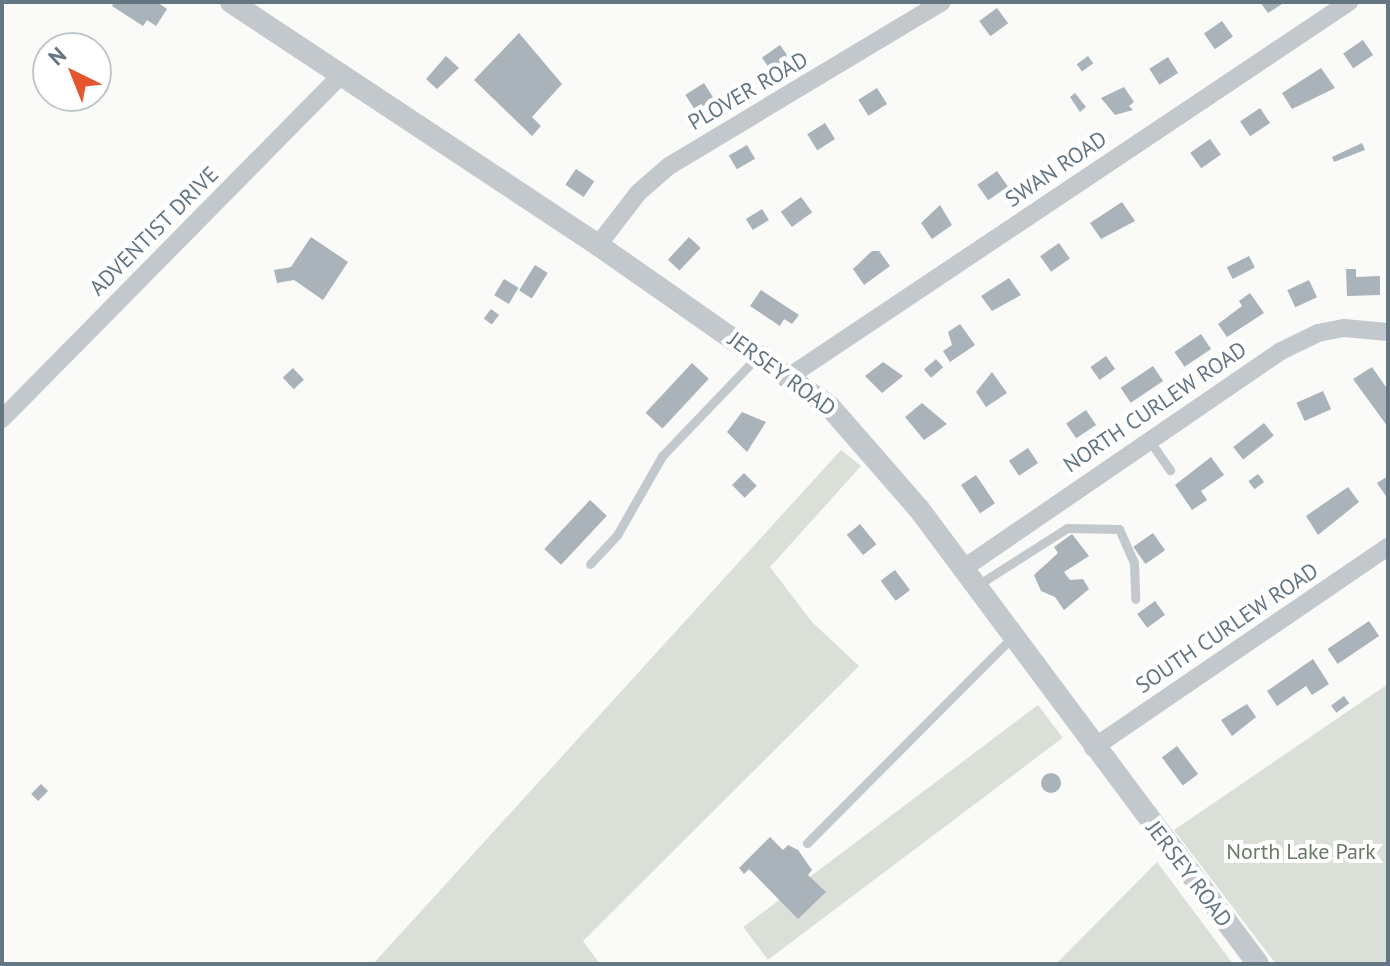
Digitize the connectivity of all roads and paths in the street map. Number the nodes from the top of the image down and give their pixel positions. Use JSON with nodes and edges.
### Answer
{"nodes":[{"id":1,"x":231,"y":2,"type":"edge"},
{"id":2,"x":942,"y":2,"type":"edge"},
{"id":3,"x":1349,"y":2,"type":"edge"},
{"id":4,"x":340,"y":76,"type":"junction"},
{"id":5,"x":598,"y":245,"type":"junction"},
{"id":6,"x":1388,"y":332,"type":"edge"},
{"id":7,"x":759,"y":355,"type":"junction"},
{"id":8,"x":790,"y":376,"type":"junction"},
{"id":9,"x":2,"y":419,"type":"edge"},
{"id":10,"x":1149,"y":440,"type":"junction"},
{"id":11,"x":1170,"y":470,"type":"dead end"},
{"id":12,"x":1388,"y":547,"type":"edge"},
{"id":13,"x":590,"y":564,"type":"dead end"},
{"id":14,"x":970,"y":577,"type":"junction"},
{"id":15,"x":1135,"y":599,"type":"dead end"},
{"id":16,"x":1012,"y":637,"type":"junction"},
{"id":17,"x":1093,"y":748,"type":"junction"},
{"id":18,"x":807,"y":843,"type":"dead end"},
{"id":19,"x":1258,"y":964,"type":"edge"}],
"edges":[{"from":1,"to":4,"type":"street","name":"JERSEY ROAD"},
{"from":2,"to":5,"type":"street","name":"PLOVER ROAD"},
{"from":3,"to":8,"type":"street","name":"SWAN ROAD"},
{"from":4,"to":5,"type":"street","name":"JERSEY ROAD"},
{"from":4,"to":9,"type":"street","name":"ADVENTIST DRIVE"},
{"from":5,"to":7,"type":"street","name":"JERSEY ROAD"},
{"from":6,"to":10,"type":"street","name":"NORTH CURLEW ROAD"},
{"from":7,"to":8,"type":"street","name":"JERSEY ROAD"},
{"from":7,"to":13,"type":"lane"},
{"from":8,"to":14,"type":"street","name":"JERSEY ROAD"},
{"from":10,"to":11,"type":"lane"},
{"from":10,"to":14,"type":"street","name":"NORTH CURLEW ROAD"},
{"from":12,"to":17,"type":"street","name":"SOUTH CURLEW ROAD"},
{"from":14,"to":15,"type":"lane"},
{"from":14,"to":16,"type":"street","name":"JERSEY ROAD"},
{"from":16,"to":17,"type":"street","name":"JERSEY ROAD"},
{"from":16,"to":18,"type":"lane"},
{"from":17,"to":19,"type":"street","name":"JERSEY ROAD"}]}
